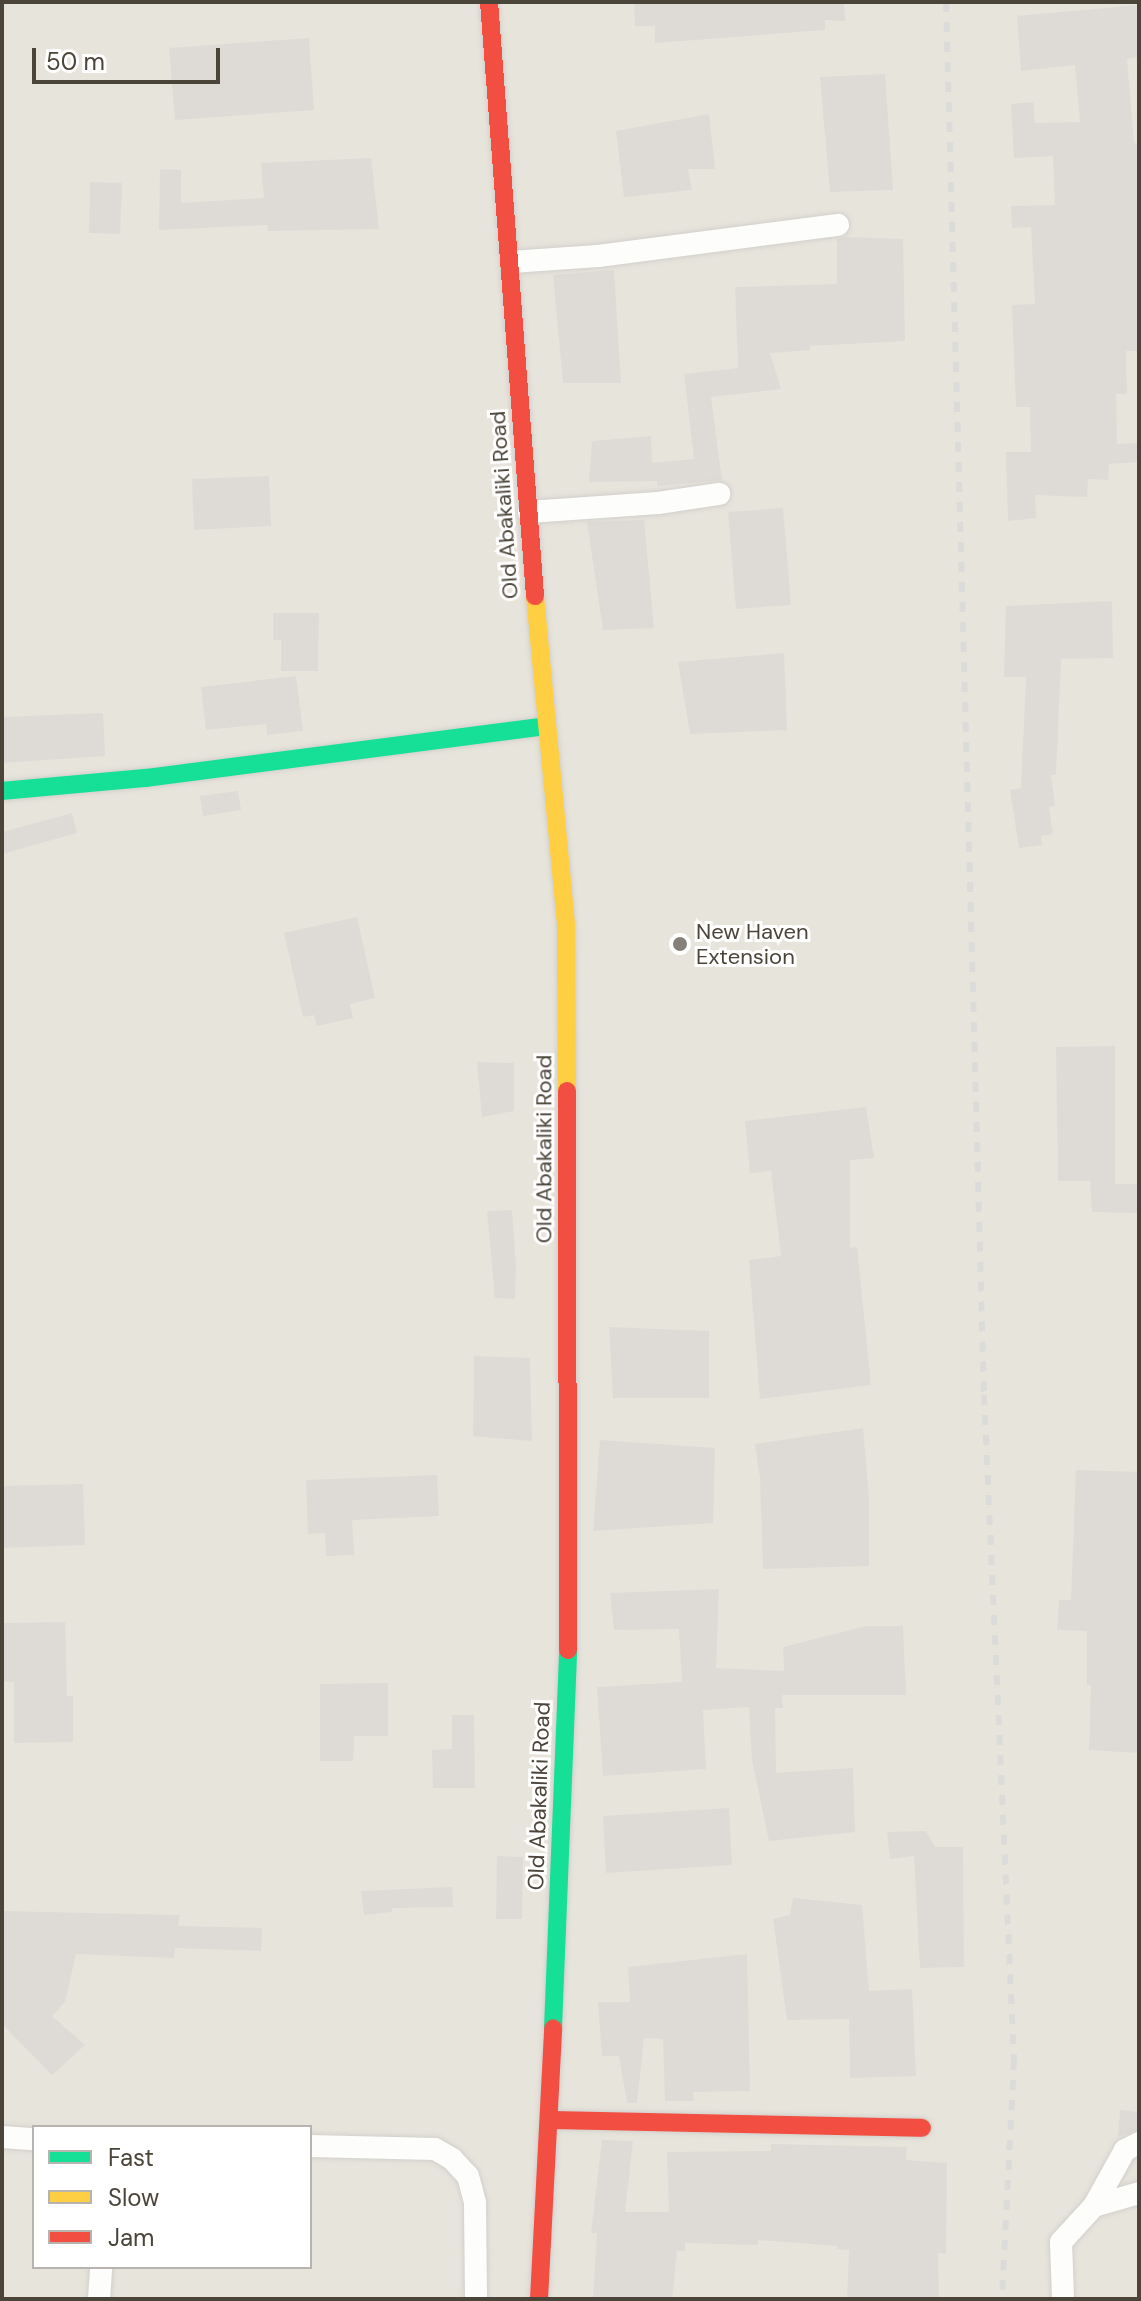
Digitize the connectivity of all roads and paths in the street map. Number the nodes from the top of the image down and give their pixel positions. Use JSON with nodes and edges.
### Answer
{"nodes":[{"id":1,"x":489,"y":2,"type":"edge"},
{"id":2,"x":838,"y":225,"type":"dead end"},
{"id":3,"x":511,"y":262,"type":"junction"},
{"id":4,"x":719,"y":494,"type":"dead end"},
{"id":5,"x":529,"y":512,"type":"junction"},
{"id":6,"x":545,"y":726,"type":"junction"},
{"id":7,"x":2,"y":791,"type":"edge"},
{"id":8,"x":550,"y":2120,"type":"junction"},
{"id":9,"x":922,"y":2128,"type":"dead end"},
{"id":10,"x":2,"y":2137,"type":"edge"},
{"id":11,"x":32,"y":2139,"type":"edge"},
{"id":12,"x":1139,"y":2143,"type":"edge"},
{"id":13,"x":312,"y":2146,"type":"edge"},
{"id":14,"x":1139,"y":2193,"type":"edge"},
{"id":15,"x":1094,"y":2206,"type":"junction"},
{"id":16,"x":101,"y":2269,"type":"edge"},
{"id":17,"x":99,"y":2299,"type":"edge"},
{"id":18,"x":476,"y":2299,"type":"edge"},
{"id":19,"x":539,"y":2299,"type":"edge"},
{"id":20,"x":1063,"y":2299,"type":"edge"}],
"edges":[{"from":1,"to":3,"type":"main road","name":"Old Abakaliki Road"},
{"from":2,"to":3,"type":"street"},
{"from":3,"to":5,"type":"main road","name":"Old Abakaliki Road"},
{"from":4,"to":5,"type":"street"},
{"from":5,"to":6,"type":"main road","name":"Old Abakaliki Road"},
{"from":6,"to":7,"type":"main road"},
{"from":6,"to":8,"type":"main road","name":"Old Abakaliki Road"},
{"from":8,"to":9,"type":"main road"},
{"from":8,"to":19,"type":"main road","name":"Old Abakaliki Road"},
{"from":10,"to":11,"type":"street"},
{"from":12,"to":15,"type":"street"},
{"from":13,"to":18,"type":"street"},
{"from":14,"to":15,"type":"street"},
{"from":15,"to":20,"type":"street"},
{"from":16,"to":17,"type":"street"}]}
